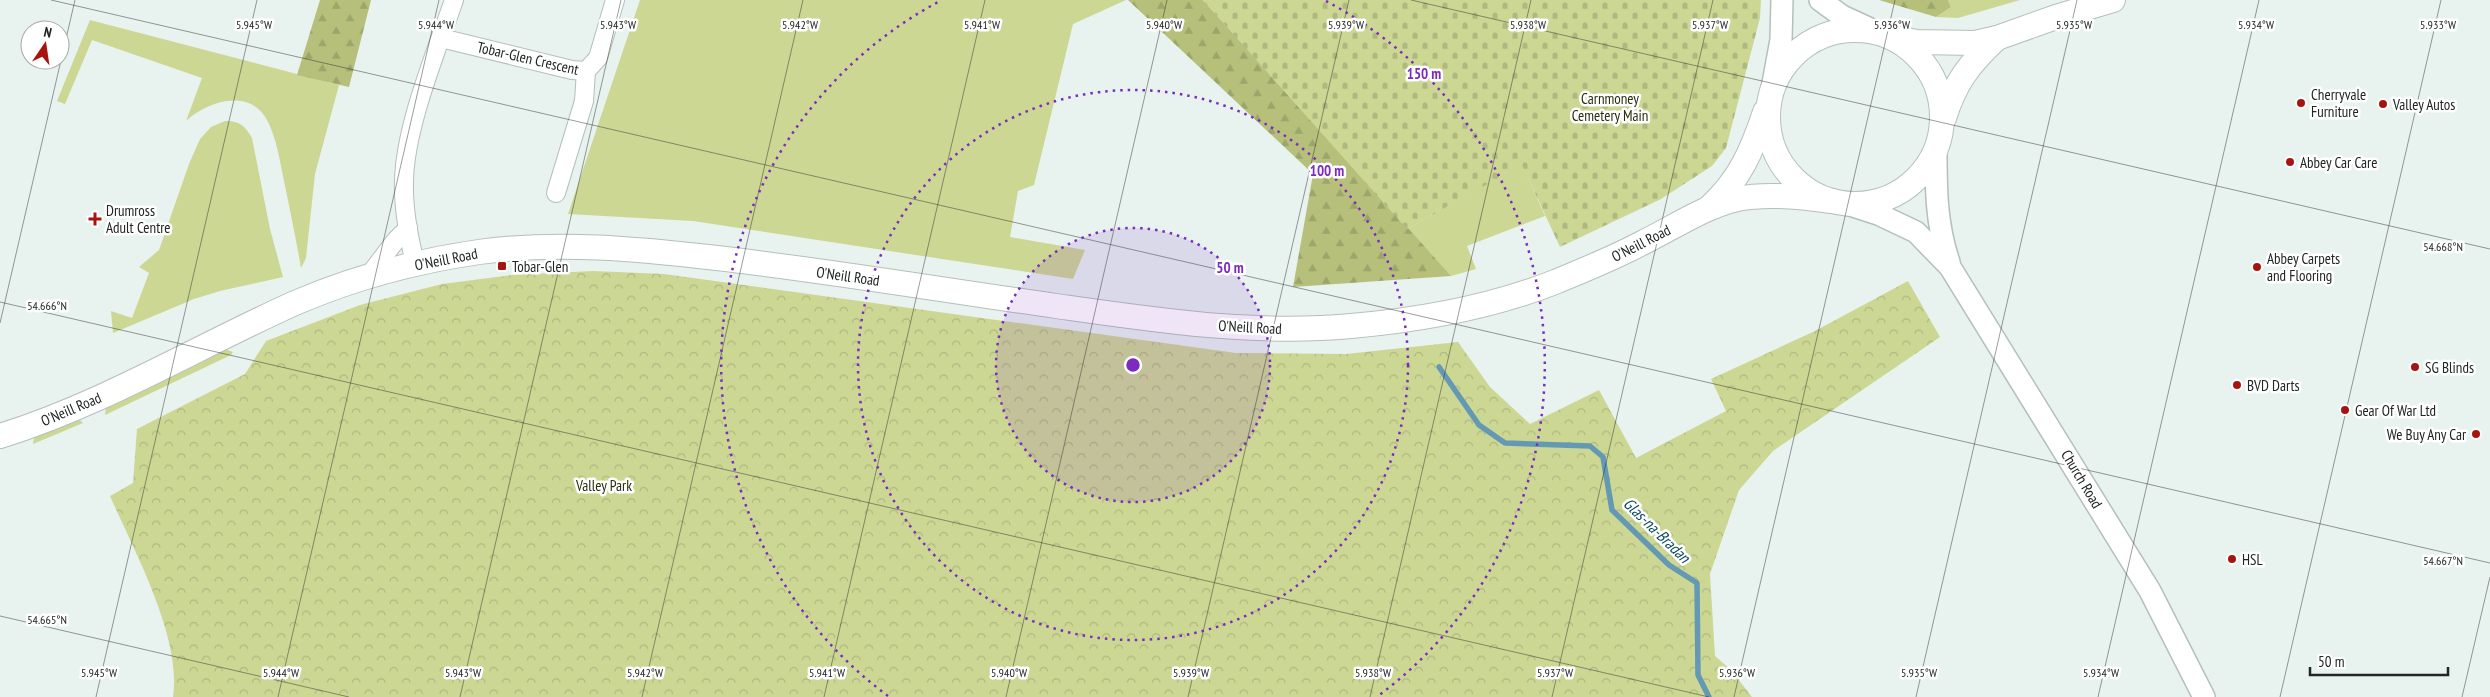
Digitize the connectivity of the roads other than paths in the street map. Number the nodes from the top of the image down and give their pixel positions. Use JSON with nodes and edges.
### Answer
{"nodes":[{"id":1,"x":454,"y":0,"type":"edge"},
{"id":2,"x":616,"y":0,"type":"edge"},
{"id":3,"x":1782,"y":0,"type":"edge"},
{"id":4,"x":1820,"y":0,"type":"edge"},
{"id":5,"x":2113,"y":0,"type":"edge"},
{"id":6,"x":1882,"y":35,"type":"junction"},
{"id":7,"x":441,"y":38,"type":"junction"},
{"id":8,"x":1997,"y":38,"type":"junction"},
{"id":9,"x":586,"y":71,"type":"junction"},
{"id":10,"x":1770,"y":96,"type":"junction"},
{"id":11,"x":1939,"y":138,"type":"junction"},
{"id":12,"x":556,"y":193,"type":"dead end"},
{"id":13,"x":1838,"y":202,"type":"junction"},
{"id":14,"x":1709,"y":208,"type":"junction"},
{"id":15,"x":408,"y":228,"type":"junction"},
{"id":16,"x":415,"y":264,"type":"junction"},
{"id":17,"x":1950,"y":267,"type":"junction"},
{"id":18,"x":367,"y":278,"type":"junction"},
{"id":19,"x":0,"y":436,"type":"edge"},
{"id":20,"x":2204,"y":697,"type":"edge"}],
"edges":[{"from":1,"to":7,"type":"street"},
{"from":2,"to":9,"type":"street","name":"Tobar-Glen Crescent"},
{"from":3,"to":10,"type":"street"},
{"from":4,"to":6,"type":"street"},
{"from":5,"to":8,"type":"main road"},
{"from":6,"to":8,"type":"main road"},
{"from":6,"to":10,"type":"main road"},
{"from":6,"to":11,"type":"main road"},
{"from":7,"to":9,"type":"street","name":"Tobar-Glen Crescent"},
{"from":7,"to":15,"type":"street"},
{"from":8,"to":11,"type":"main road"},
{"from":9,"to":12,"type":"street","name":"Tobar-Glen Crescent"},
{"from":10,"to":13,"type":"main road"},
{"from":10,"to":14,"type":"main road","name":"O'Neill Road"},
{"from":11,"to":13,"type":"main road"},
{"from":11,"to":17,"type":"street","name":"Church Road"},
{"from":13,"to":14,"type":"main road","name":"O'Neill Road"},
{"from":13,"to":17,"type":"street","name":"Church Road"},
{"from":14,"to":16,"type":"main road","name":"O'Neill Road"},
{"from":15,"to":16,"type":"street"},
{"from":15,"to":18,"type":"street"},
{"from":16,"to":18,"type":"main road","name":"O'Neill Road"},
{"from":17,"to":20,"type":"street","name":"Church Road"},
{"from":18,"to":19,"type":"main road","name":"O'Neill Road"}]}
